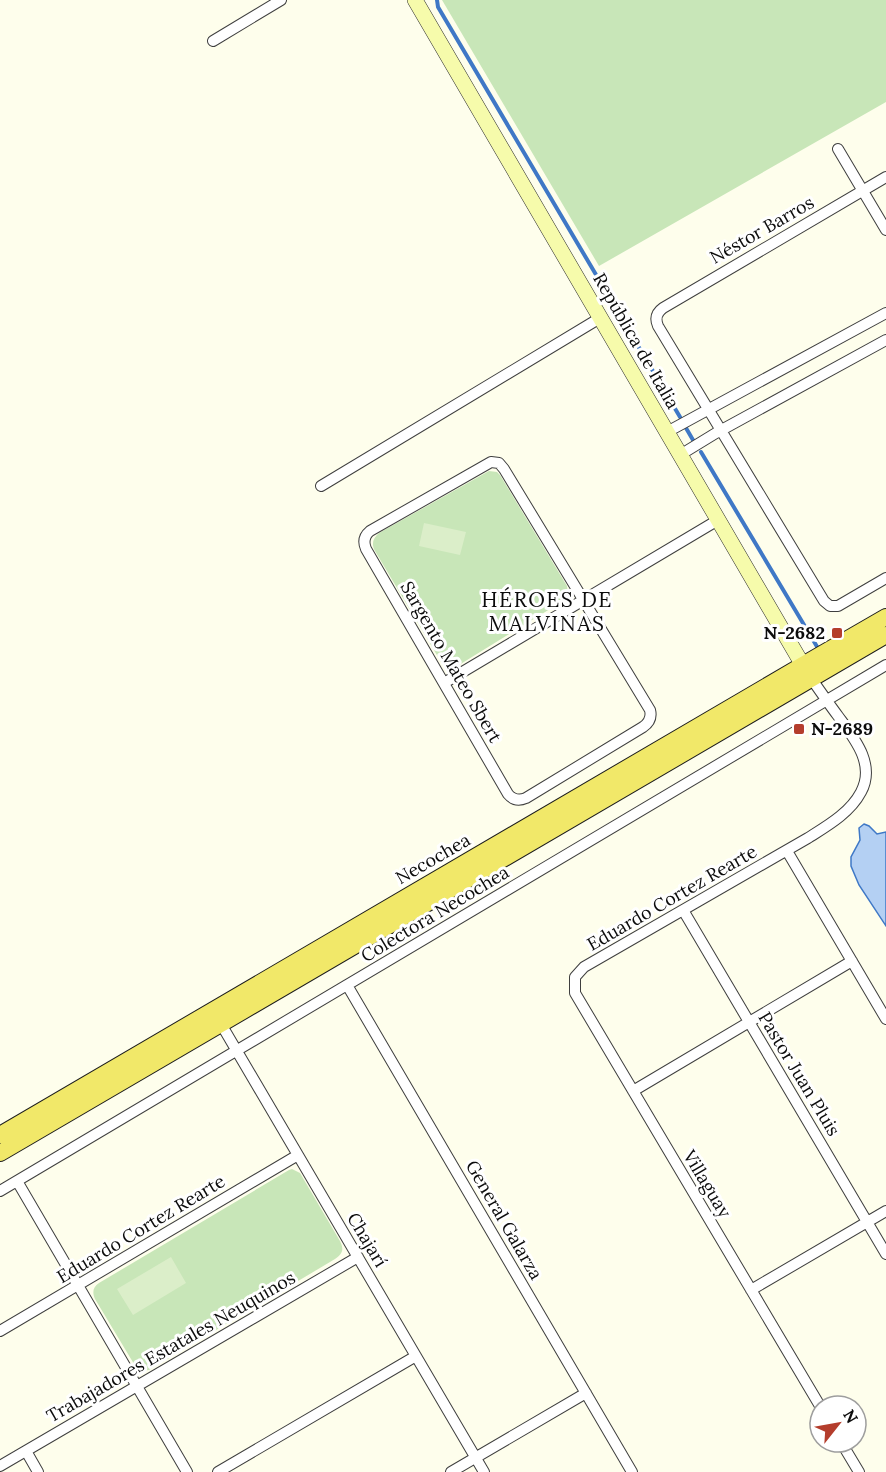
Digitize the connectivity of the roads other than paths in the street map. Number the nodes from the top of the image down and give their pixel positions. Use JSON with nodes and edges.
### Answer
{"nodes":[{"id":1,"x":281,"y":0,"type":"edge"},
{"id":2,"x":415,"y":0,"type":"edge"},
{"id":3,"x":213,"y":41,"type":"dead end"},
{"id":4,"x":838,"y":149,"type":"dead end"},
{"id":5,"x":886,"y":177,"type":"edge"},
{"id":6,"x":863,"y":191,"type":"junction"},
{"id":7,"x":886,"y":230,"type":"edge"},
{"id":8,"x":886,"y":313,"type":"edge"},
{"id":9,"x":657,"y":314,"type":"joint"},
{"id":10,"x":600,"y":318,"type":"junction"},
{"id":11,"x":886,"y":340,"type":"edge"},
{"id":12,"x":708,"y":409,"type":"junction"},
{"id":13,"x":721,"y":430,"type":"junction"},
{"id":14,"x":667,"y":432,"type":"junction"},
{"id":15,"x":680,"y":455,"type":"junction"},
{"id":16,"x":321,"y":486,"type":"dead end"},
{"id":17,"x":718,"y":520,"type":"junction"},
{"id":18,"x":886,"y":578,"type":"edge"},
{"id":19,"x":583,"y":600,"type":"junction"},
{"id":20,"x":886,"y":617,"type":"edge"},
{"id":21,"x":886,"y":635,"type":"edge"},
{"id":22,"x":886,"y":665,"type":"edge"},
{"id":23,"x":807,"y":671,"type":"junction"},
{"id":24,"x":444,"y":684,"type":"junction"},
{"id":25,"x":827,"y":700,"type":"junction"},
{"id":26,"x":787,"y":851,"type":"junction"},
{"id":27,"x":683,"y":910,"type":"junction"},
{"id":28,"x":852,"y":961,"type":"junction"},
{"id":29,"x":575,"y":977,"type":"joint"},
{"id":30,"x":347,"y":985,"type":"junction"},
{"id":31,"x":886,"y":1019,"type":"edge"},
{"id":32,"x":749,"y":1022,"type":"junction"},
{"id":33,"x":221,"y":1024,"type":"junction"},
{"id":34,"x":236,"y":1051,"type":"junction"},
{"id":35,"x":633,"y":1092,"type":"junction"},
{"id":36,"x":0,"y":1135,"type":"edge"},
{"id":37,"x":0,"y":1153,"type":"edge"},
{"id":38,"x":298,"y":1155,"type":"junction"},
{"id":39,"x":17,"y":1181,"type":"junction"},
{"id":40,"x":0,"y":1191,"type":"edge"},
{"id":41,"x":886,"y":1211,"type":"edge"},
{"id":42,"x":867,"y":1222,"type":"junction"},
{"id":43,"x":886,"y":1254,"type":"edge"},
{"id":44,"x":358,"y":1257,"type":"junction"},
{"id":45,"x":78,"y":1285,"type":"junction"},
{"id":46,"x":751,"y":1290,"type":"junction"},
{"id":47,"x":0,"y":1331,"type":"edge"},
{"id":48,"x":416,"y":1356,"type":"junction"},
{"id":49,"x":137,"y":1386,"type":"junction"},
{"id":50,"x":586,"y":1393,"type":"junction"},
{"id":51,"x":813,"y":1394,"type":"edge"},
{"id":52,"x":26,"y":1451,"type":"junction"},
{"id":53,"x":848,"y":1454,"type":"edge"},
{"id":54,"x":476,"y":1457,"type":"junction"},
{"id":55,"x":0,"y":1466,"type":"edge"},
{"id":56,"x":38,"y":1472,"type":"edge"},
{"id":57,"x":187,"y":1472,"type":"edge"},
{"id":58,"x":218,"y":1472,"type":"edge"},
{"id":59,"x":451,"y":1472,"type":"edge"},
{"id":60,"x":484,"y":1472,"type":"edge"},
{"id":61,"x":632,"y":1472,"type":"edge"},
{"id":62,"x":859,"y":1472,"type":"edge"}],
"edges":[{"from":1,"to":3,"type":"street"},
{"from":2,"to":10,"type":"street","name":"República de Italia"},
{"from":4,"to":6,"type":"street"},
{"from":5,"to":6,"type":"street","name":"Néstor Barros"},
{"from":6,"to":7,"type":"street"},
{"from":6,"to":9,"type":"street","name":"Néstor Barros"},
{"from":8,"to":12,"type":"street"},
{"from":9,"to":12,"type":"street","name":"República de Italia"},
{"from":10,"to":14,"type":"street","name":"República de Italia"},
{"from":10,"to":16,"type":"street"},
{"from":11,"to":13,"type":"street"},
{"from":12,"to":13,"type":"street","name":"República de Italia"},
{"from":12,"to":14,"type":"street"},
{"from":13,"to":15,"type":"street"},
{"from":13,"to":18,"type":"street","name":"República de Italia"},
{"from":14,"to":15,"type":"street","name":"República de Italia"},
{"from":15,"to":17,"type":"street","name":"República de Italia"},
{"from":17,"to":19,"type":"street"},
{"from":17,"to":23,"type":"street","name":"República de Italia"},
{"from":19,"to":24,"type":"street"},
{"from":19,"to":24,"type":"street","name":"Sargento Mateo Sbert"},
{"from":19,"to":24,"type":"street","name":"Sargento Mateo Sbert"},
{"from":20,"to":23,"type":"main road","name":"Necochea"},
{"from":21,"to":23,"type":"main road","name":"Necochea"},
{"from":22,"to":25,"type":"street","name":"Colectora Necochea"},
{"from":23,"to":25,"type":"street","name":"República de Italia"},
{"from":23,"to":33,"type":"main road","name":"Necochea"},
{"from":23,"to":36,"type":"main road","name":"Necochea"},
{"from":25,"to":26,"type":"street","name":"Eduardo Cortez Rearte"},
{"from":25,"to":30,"type":"street","name":"Colectora Necochea"},
{"from":26,"to":27,"type":"street","name":"Eduardo Cortez Rearte"},
{"from":26,"to":28,"type":"street"},
{"from":27,"to":29,"type":"street","name":"Eduardo Cortez Rearte"},
{"from":27,"to":32,"type":"street","name":"Pastor Juan Pluis"},
{"from":28,"to":31,"type":"street"},
{"from":28,"to":32,"type":"street"},
{"from":29,"to":35,"type":"street","name":"Villaguay"},
{"from":30,"to":34,"type":"street","name":"Colectora Necochea"},
{"from":30,"to":50,"type":"street","name":"General Galarza"},
{"from":32,"to":35,"type":"street"},
{"from":32,"to":42,"type":"street","name":"Pastor Juan Pluis"},
{"from":33,"to":34,"type":"street","name":"Chajarí"},
{"from":33,"to":37,"type":"main road","name":"Necochea"},
{"from":34,"to":38,"type":"street","name":"Chajarí"},
{"from":34,"to":39,"type":"street","name":"Colectora Necochea"},
{"from":35,"to":46,"type":"street","name":"Villaguay"},
{"from":38,"to":44,"type":"street","name":"Chajarí"},
{"from":38,"to":45,"type":"street","name":"Eduardo Cortez Rearte"},
{"from":39,"to":40,"type":"street","name":"Colectora Necochea"},
{"from":39,"to":45,"type":"street"},
{"from":41,"to":42,"type":"street"},
{"from":42,"to":43,"type":"street","name":"Pastor Juan Pluis"},
{"from":42,"to":46,"type":"street"},
{"from":44,"to":48,"type":"street","name":"Chajarí"},
{"from":44,"to":49,"type":"street","name":"Trabajadores Estatales Neuquinos"},
{"from":45,"to":47,"type":"street","name":"Eduardo Cortez Rearte"},
{"from":45,"to":49,"type":"street"},
{"from":46,"to":51,"type":"street","name":"Villaguay"},
{"from":48,"to":54,"type":"street","name":"Chajarí"},
{"from":48,"to":58,"type":"street"},
{"from":49,"to":52,"type":"street","name":"Trabajadores Estatales Neuquinos"},
{"from":49,"to":57,"type":"street"},
{"from":50,"to":54,"type":"street"},
{"from":50,"to":61,"type":"street","name":"General Galarza"},
{"from":52,"to":55,"type":"street","name":"Trabajadores Estatales Neuquinos"},
{"from":52,"to":56,"type":"street"},
{"from":53,"to":62,"type":"street"},
{"from":54,"to":59,"type":"street"},
{"from":54,"to":60,"type":"street","name":"Chajarí"}]}
